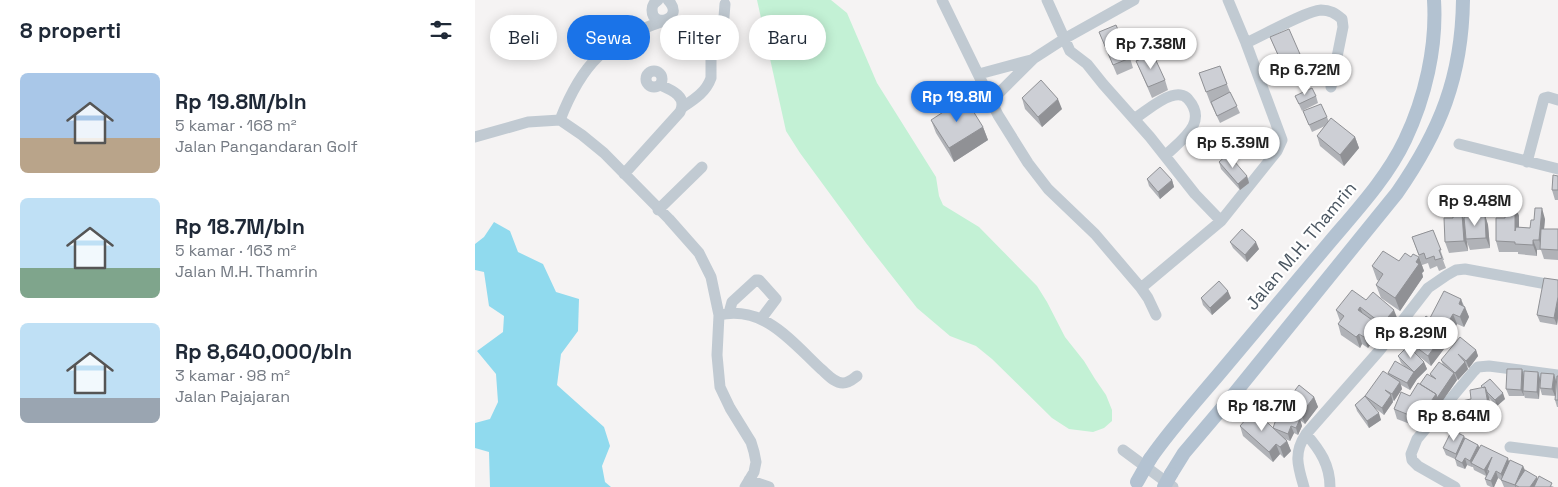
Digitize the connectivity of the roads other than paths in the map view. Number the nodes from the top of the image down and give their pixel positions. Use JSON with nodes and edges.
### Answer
{"nodes":[{"id":1,"x":658,"y":0,"type":"edge"},
{"id":2,"x":669,"y":0,"type":"edge"},
{"id":3,"x":942,"y":0,"type":"edge"},
{"id":4,"x":1047,"y":0,"type":"edge"},
{"id":5,"x":1134,"y":0,"type":"edge"},
{"id":6,"x":1228,"y":0,"type":"edge"},
{"id":7,"x":1434,"y":0,"type":"edge"},
{"id":8,"x":1463,"y":0,"type":"edge"},
{"id":9,"x":725,"y":4,"type":"dead end"},
{"id":10,"x":672,"y":15,"type":"edge"},
{"id":11,"x":660,"y":20,"type":"edge"},
{"id":12,"x":660,"y":23,"type":"edge"},
{"id":13,"x":1064,"y":39,"type":"junction"},
{"id":14,"x":1246,"y":43,"type":"junction"},
{"id":15,"x":1033,"y":59,"type":"junction"},
{"id":16,"x":979,"y":74,"type":"junction"},
{"id":17,"x":660,"y":84,"type":"dead end"},
{"id":18,"x":1331,"y":86,"type":"dead end"},
{"id":19,"x":1558,"y":100,"type":"edge"},
{"id":20,"x":991,"y":101,"type":"junction"},
{"id":21,"x":683,"y":107,"type":"junction"},
{"id":22,"x":1134,"y":119,"type":"junction"},
{"id":23,"x":560,"y":120,"type":"junction"},
{"id":24,"x":475,"y":137,"type":"edge"},
{"id":25,"x":1459,"y":144,"type":"dead end"},
{"id":26,"x":1165,"y":156,"type":"junction"},
{"id":27,"x":1527,"y":162,"type":"junction"},
{"id":28,"x":702,"y":167,"type":"dead end"},
{"id":29,"x":1558,"y":170,"type":"edge"},
{"id":30,"x":624,"y":174,"type":"junction"},
{"id":31,"x":658,"y":210,"type":"junction"},
{"id":32,"x":1221,"y":221,"type":"junction"},
{"id":33,"x":1558,"y":286,"type":"edge"},
{"id":34,"x":1141,"y":288,"type":"junction"},
{"id":35,"x":724,"y":314,"type":"junction"},
{"id":36,"x":1156,"y":315,"type":"dead end"},
{"id":37,"x":761,"y":319,"type":"junction"},
{"id":38,"x":1558,"y":375,"type":"edge"},
{"id":39,"x":857,"y":376,"type":"dead end"},
{"id":40,"x":1306,"y":434,"type":"junction"},
{"id":41,"x":1510,"y":447,"type":"dead end"},
{"id":42,"x":1123,"y":450,"type":"dead end"},
{"id":43,"x":1558,"y":454,"type":"edge"},
{"id":44,"x":1172,"y":480,"type":"edge"},
{"id":45,"x":747,"y":483,"type":"edge"},
{"id":46,"x":1136,"y":484,"type":"edge"},
{"id":47,"x":769,"y":487,"type":"edge"},
{"id":48,"x":1164,"y":487,"type":"edge"},
{"id":49,"x":1304,"y":487,"type":"edge"},
{"id":50,"x":1330,"y":487,"type":"edge"},
{"id":51,"x":1455,"y":487,"type":"edge"}],
"edges":[{"from":1,"to":11,"type":"street"},
{"from":2,"to":10,"type":"street"},
{"from":3,"to":16,"type":"street"},
{"from":4,"to":13,"type":"street"},
{"from":5,"to":13,"type":"street"},
{"from":6,"to":14,"type":"street"},
{"from":7,"to":46,"type":"main road","name":"Jalan M.H. Thamrin","bridge":true},
{"from":8,"to":44,"type":"main road"},
{"from":9,"to":21,"type":"street"},
{"from":12,"to":23,"type":"street"},
{"from":13,"to":15,"type":"street"},
{"from":13,"to":22,"type":"street"},
{"from":14,"to":18,"type":"street"},
{"from":14,"to":32,"type":"street"},
{"from":15,"to":16,"type":"street"},
{"from":15,"to":20,"type":"street"},
{"from":16,"to":20,"type":"street"},
{"from":17,"to":21,"type":"street"},
{"from":19,"to":27,"type":"street"},
{"from":20,"to":34,"type":"street"},
{"from":21,"to":30,"type":"street"},
{"from":22,"to":26,"type":"street"},
{"from":22,"to":26,"type":"street"},
{"from":23,"to":24,"type":"street"},
{"from":23,"to":30,"type":"street"},
{"from":25,"to":27,"type":"street"},
{"from":26,"to":32,"type":"street"},
{"from":27,"to":29,"type":"street"},
{"from":28,"to":31,"type":"street"},
{"from":30,"to":31,"type":"street"},
{"from":31,"to":35,"type":"street"},
{"from":32,"to":34,"type":"street"},
{"from":33,"to":40,"type":"street"},
{"from":34,"to":36,"type":"street"},
{"from":35,"to":37,"type":"street"},
{"from":35,"to":37,"type":"street"},
{"from":35,"to":45,"type":"street"},
{"from":37,"to":39,"type":"street"},
{"from":38,"to":51,"type":"street"},
{"from":40,"to":49,"type":"street"},
{"from":40,"to":50,"type":"street"},
{"from":41,"to":43,"type":"street"},
{"from":42,"to":44,"type":"street"},
{"from":44,"to":48,"type":"main road","bridge":true},
{"from":45,"to":47,"type":"street"}]}
